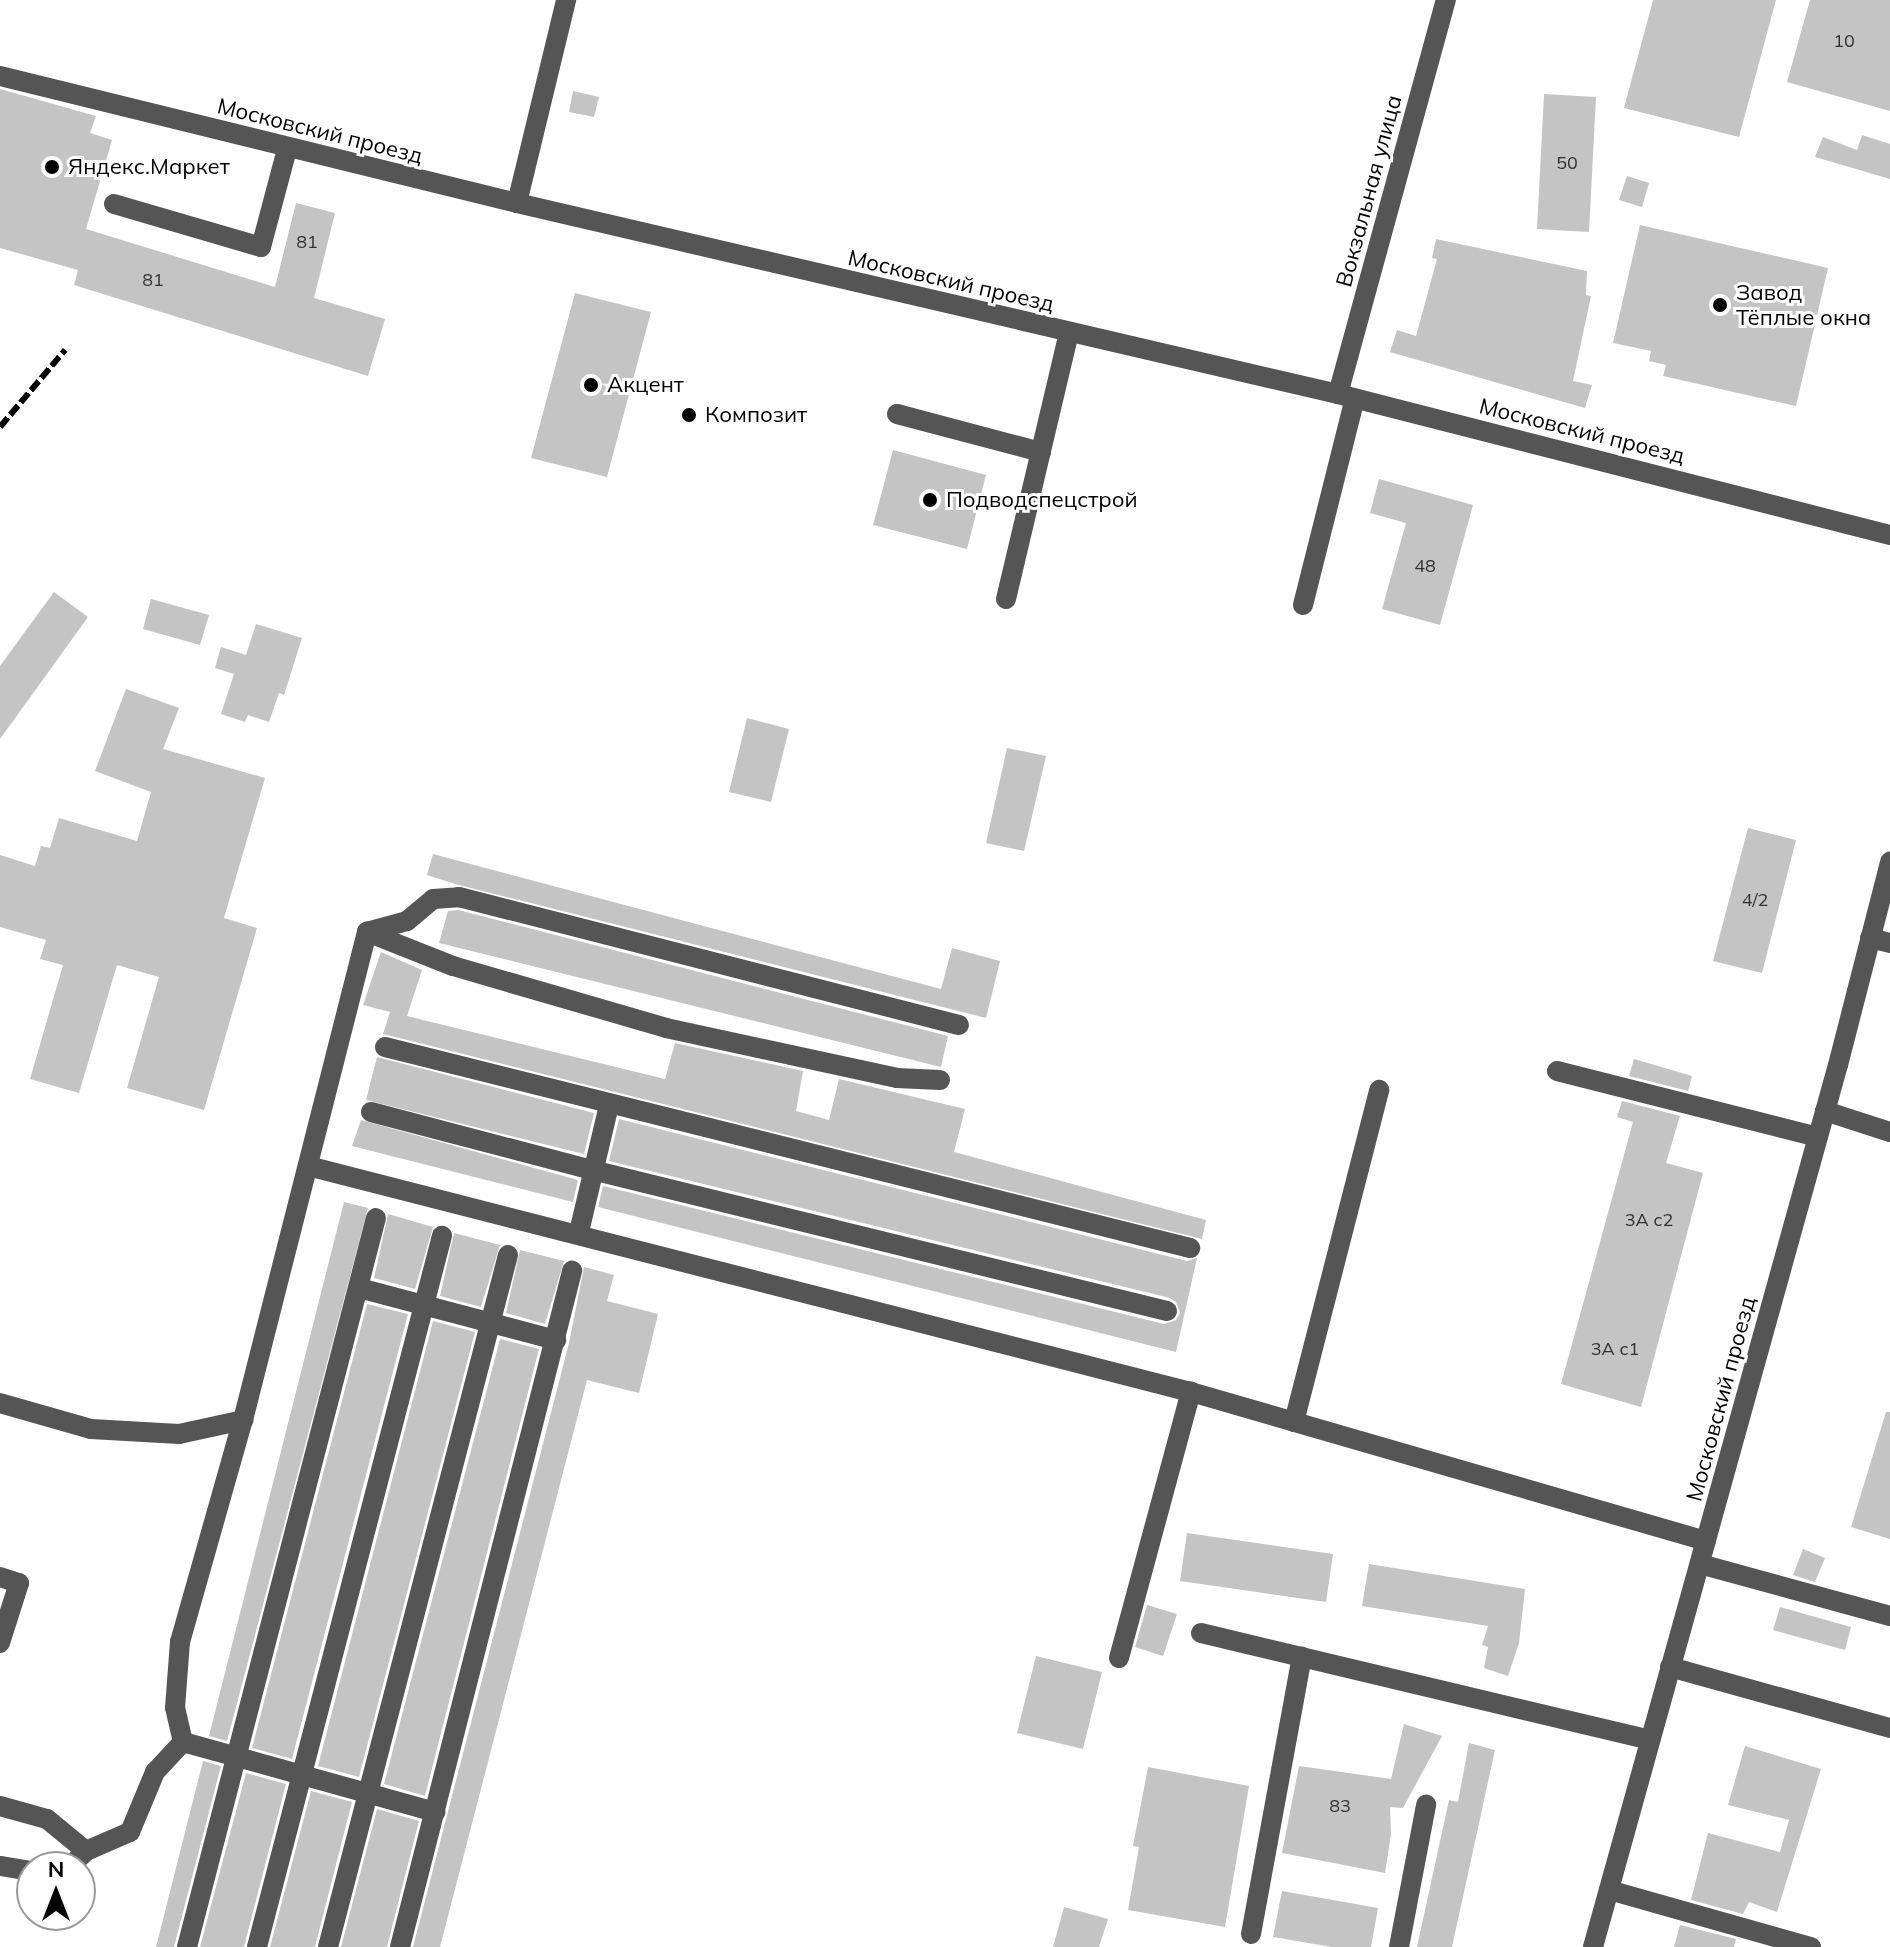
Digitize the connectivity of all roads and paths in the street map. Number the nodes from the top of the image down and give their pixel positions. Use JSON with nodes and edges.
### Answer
{"nodes":[{"id":1,"x":566,"y":0,"type":"edge"},
{"id":2,"x":1446,"y":0,"type":"edge"},
{"id":3,"x":0,"y":76,"type":"edge"},
{"id":4,"x":287,"y":149,"type":"junction"},
{"id":5,"x":517,"y":203,"type":"junction"},
{"id":6,"x":114,"y":204,"type":"dead end"},
{"id":7,"x":1069,"y":333,"type":"junction"},
{"id":8,"x":1346,"y":396,"type":"junction"},
{"id":9,"x":897,"y":414,"type":"dead end"},
{"id":10,"x":1041,"y":452,"type":"junction"},
{"id":11,"x":1890,"y":535,"type":"edge"},
{"id":12,"x":1006,"y":599,"type":"dead end"},
{"id":13,"x":1303,"y":605,"type":"dead end"},
{"id":14,"x":1890,"y":862,"type":"edge"},
{"id":15,"x":367,"y":932,"type":"junction"},
{"id":16,"x":1880,"y":940,"type":"edge"},
{"id":17,"x":959,"y":1025,"type":"dead end"},
{"id":18,"x":385,"y":1047,"type":"dead end"},
{"id":19,"x":1557,"y":1071,"type":"dead end"},
{"id":20,"x":940,"y":1080,"type":"dead end"},
{"id":21,"x":1379,"y":1090,"type":"dead end"},
{"id":22,"x":609,"y":1105,"type":"junction"},
{"id":23,"x":1825,"y":1111,"type":"junction"},
{"id":24,"x":371,"y":1112,"type":"dead end"},
{"id":25,"x":1890,"y":1132,"type":"edge"},
{"id":26,"x":1818,"y":1137,"type":"junction"},
{"id":27,"x":308,"y":1166,"type":"junction"},
{"id":28,"x":592,"y":1170,"type":"junction"},
{"id":29,"x":376,"y":1218,"type":"dead end"},
{"id":30,"x":579,"y":1232,"type":"junction"},
{"id":31,"x":442,"y":1236,"type":"dead end"},
{"id":32,"x":1190,"y":1248,"type":"dead end"},
{"id":33,"x":508,"y":1255,"type":"dead end"},
{"id":34,"x":572,"y":1271,"type":"dead end"},
{"id":35,"x":359,"y":1288,"type":"junction"},
{"id":36,"x":424,"y":1303,"type":"junction"},
{"id":37,"x":1167,"y":1311,"type":"dead end"},
{"id":38,"x":491,"y":1321,"type":"junction"},
{"id":39,"x":556,"y":1340,"type":"junction"},
{"id":40,"x":1191,"y":1392,"type":"junction"},
{"id":41,"x":0,"y":1403,"type":"edge"},
{"id":42,"x":243,"y":1420,"type":"junction"},
{"id":43,"x":1294,"y":1422,"type":"junction"},
{"id":44,"x":1706,"y":1541,"type":"junction"},
{"id":45,"x":1700,"y":1564,"type":"junction"},
{"id":46,"x":0,"y":1577,"type":"edge"},
{"id":47,"x":1890,"y":1616,"type":"edge"},
{"id":48,"x":1201,"y":1633,"type":"dead end"},
{"id":49,"x":0,"y":1643,"type":"edge"},
{"id":50,"x":1302,"y":1657,"type":"junction"},
{"id":51,"x":1119,"y":1658,"type":"dead end"},
{"id":52,"x":1670,"y":1667,"type":"junction"},
{"id":53,"x":1890,"y":1728,"type":"edge"},
{"id":54,"x":1649,"y":1740,"type":"junction"},
{"id":55,"x":183,"y":1742,"type":"junction"},
{"id":56,"x":237,"y":1755,"type":"junction"},
{"id":57,"x":302,"y":1775,"type":"junction"},
{"id":58,"x":367,"y":1794,"type":"junction"},
{"id":59,"x":1426,"y":1805,"type":"dead end"},
{"id":60,"x":0,"y":1806,"type":"edge"},
{"id":61,"x":435,"y":1812,"type":"junction"},
{"id":62,"x":86,"y":1851,"type":"joint"},
{"id":63,"x":1609,"y":1890,"type":"junction"},
{"id":64,"x":1251,"y":1934,"type":"dead end"},
{"id":65,"x":187,"y":1947,"type":"edge"},
{"id":66,"x":257,"y":1947,"type":"edge"},
{"id":67,"x":328,"y":1947,"type":"edge"},
{"id":68,"x":400,"y":1947,"type":"edge"},
{"id":69,"x":1399,"y":1947,"type":"edge"},
{"id":70,"x":1593,"y":1947,"type":"edge"},
{"id":71,"x":1811,"y":1947,"type":"edge"}],
"edges":[{"from":1,"to":5,"type":"street"},
{"from":2,"to":8,"type":"street","name":"Вокзальная улица"},
{"from":3,"to":4,"type":"street","name":"Московский проезд"},
{"from":4,"to":5,"type":"street","name":"Московский проезд"},
{"from":4,"to":6,"type":"street"},
{"from":5,"to":7,"type":"street","name":"Московский проезд"},
{"from":7,"to":8,"type":"street","name":"Московский проезд"},
{"from":7,"to":10,"type":"street"},
{"from":8,"to":11,"type":"street","name":"Московский проезд"},
{"from":8,"to":13,"type":"street","name":"Вокзальная улица"},
{"from":9,"to":10,"type":"street"},
{"from":10,"to":12,"type":"street"},
{"from":14,"to":16,"type":"street","name":"Московский проезд"},
{"from":15,"to":17,"type":"street"},
{"from":15,"to":20,"type":"street"},
{"from":15,"to":27,"type":"street"},
{"from":16,"to":23,"type":"street","name":"Московский проезд"},
{"from":18,"to":22,"type":"street"},
{"from":19,"to":26,"type":"street"},
{"from":21,"to":43,"type":"street"},
{"from":22,"to":28,"type":"street"},
{"from":22,"to":32,"type":"street"},
{"from":23,"to":25,"type":"street"},
{"from":23,"to":26,"type":"street","name":"Московский проезд"},
{"from":24,"to":28,"type":"street"},
{"from":26,"to":44,"type":"street","name":"Московский проезд"},
{"from":27,"to":30,"type":"street"},
{"from":27,"to":42,"type":"street"},
{"from":28,"to":30,"type":"street"},
{"from":28,"to":37,"type":"street"},
{"from":29,"to":35,"type":"street"},
{"from":30,"to":40,"type":"street"},
{"from":31,"to":36,"type":"street"},
{"from":33,"to":38,"type":"street"},
{"from":34,"to":39,"type":"street"},
{"from":35,"to":36,"type":"street"},
{"from":35,"to":56,"type":"street"},
{"from":36,"to":38,"type":"street"},
{"from":36,"to":57,"type":"street"},
{"from":38,"to":39,"type":"street"},
{"from":38,"to":58,"type":"street"},
{"from":39,"to":61,"type":"street"},
{"from":40,"to":43,"type":"street"},
{"from":40,"to":51,"type":"street"},
{"from":41,"to":42,"type":"street"},
{"from":42,"to":55,"type":"street"},
{"from":43,"to":44,"type":"street"},
{"from":44,"to":45,"type":"street","name":"Московский проезд"},
{"from":45,"to":47,"type":"street"},
{"from":45,"to":52,"type":"street","name":"Московский проезд"},
{"from":46,"to":49,"type":"street"},
{"from":48,"to":50,"type":"street"},
{"from":50,"to":54,"type":"street"},
{"from":50,"to":64,"type":"street"},
{"from":52,"to":53,"type":"street"},
{"from":52,"to":54,"type":"street","name":"Московский проезд"},
{"from":54,"to":63,"type":"street","name":"Московский проезд"},
{"from":55,"to":56,"type":"street"},
{"from":55,"to":62,"type":"street"},
{"from":56,"to":57,"type":"street"},
{"from":56,"to":65,"type":"street"},
{"from":57,"to":58,"type":"street"},
{"from":57,"to":66,"type":"street"},
{"from":58,"to":61,"type":"street"},
{"from":58,"to":67,"type":"street"},
{"from":59,"to":69,"type":"street"},
{"from":60,"to":62,"type":"street"},
{"from":61,"to":68,"type":"street"},
{"from":63,"to":70,"type":"street","name":"Московский проезд"},
{"from":63,"to":71,"type":"street"}]}
